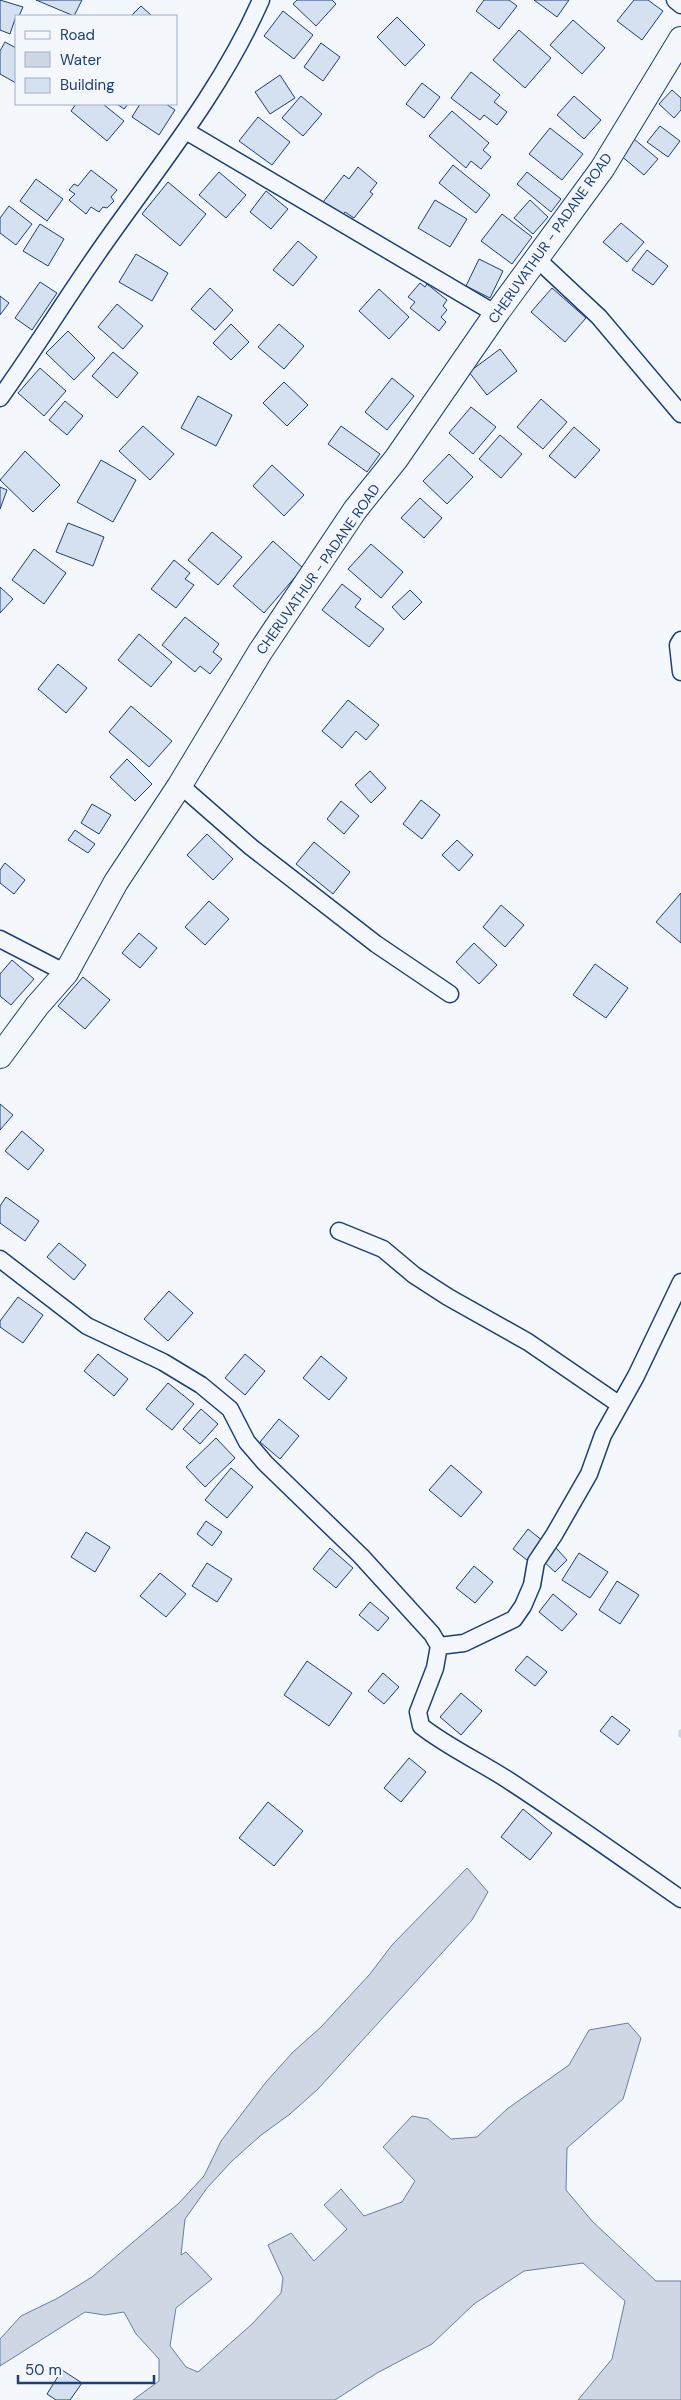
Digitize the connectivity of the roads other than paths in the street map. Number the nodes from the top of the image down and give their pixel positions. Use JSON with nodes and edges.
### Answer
{"nodes":[{"id":1,"x":261,"y":0,"type":"edge"},
{"id":2,"x":675,"y":0,"type":"edge"},
{"id":3,"x":681,"y":6,"type":"edge"},
{"id":4,"x":681,"y":39,"type":"edge"},
{"id":5,"x":186,"y":131,"type":"junction"},
{"id":6,"x":536,"y":258,"type":"junction"},
{"id":7,"x":496,"y":314,"type":"junction"},
{"id":8,"x":0,"y":398,"type":"edge"},
{"id":9,"x":681,"y":414,"type":"edge"},
{"id":10,"x":681,"y":640,"type":"edge"},
{"id":11,"x":681,"y":672,"type":"edge"},
{"id":12,"x":180,"y":785,"type":"junction"},
{"id":13,"x":0,"y":939,"type":"edge"},
{"id":14,"x":66,"y":973,"type":"junction"},
{"id":15,"x":450,"y":994,"type":"dead end"},
{"id":16,"x":0,"y":1056,"type":"edge"},
{"id":17,"x":339,"y":1232,"type":"dead end"},
{"id":18,"x":0,"y":1259,"type":"edge"},
{"id":19,"x":681,"y":1282,"type":"edge"},
{"id":20,"x":620,"y":1405,"type":"junction"},
{"id":21,"x":439,"y":1646,"type":"junction"},
{"id":22,"x":681,"y":1899,"type":"edge"}],
"edges":[{"from":1,"to":5,"type":"street"},
{"from":2,"to":3,"type":"street"},
{"from":4,"to":6,"type":"main road","name":"CHERUVATHUR - PADANE ROAD"},
{"from":5,"to":7,"type":"street"},
{"from":5,"to":8,"type":"street"},
{"from":6,"to":7,"type":"main road","name":"CHERUVATHUR - PADANE ROAD"},
{"from":6,"to":9,"type":"street"},
{"from":7,"to":12,"type":"main road","name":"CHERUVATHUR - PADANE ROAD"},
{"from":10,"to":11,"type":"street"},
{"from":12,"to":14,"type":"main road","name":"CHERUVATHUR - PADANE ROAD"},
{"from":12,"to":15,"type":"street"},
{"from":13,"to":14,"type":"street"},
{"from":14,"to":16,"type":"main road","name":"CHERUVATHUR - PADANE ROAD"},
{"from":17,"to":20,"type":"street"},
{"from":18,"to":21,"type":"street"},
{"from":19,"to":20,"type":"street"},
{"from":20,"to":21,"type":"street"},
{"from":21,"to":22,"type":"street"}]}
